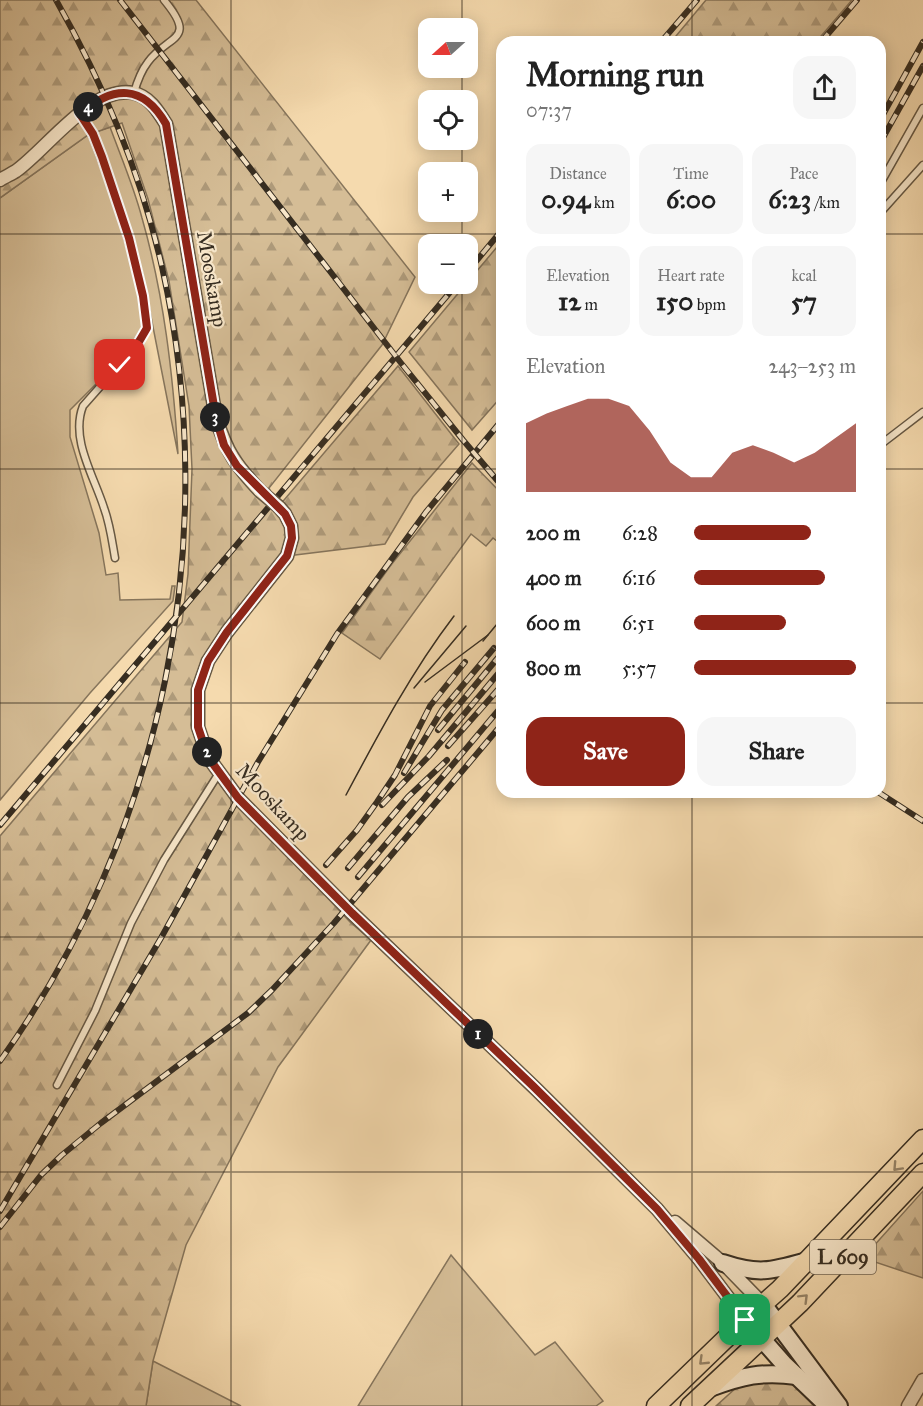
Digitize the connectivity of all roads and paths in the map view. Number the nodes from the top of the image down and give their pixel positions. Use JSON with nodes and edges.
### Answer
{"nodes":[{"id":1,"x":164,"y":0,"type":"edge"},
{"id":2,"x":134,"y":93,"type":"junction"},
{"id":3,"x":923,"y":108,"type":"edge"},
{"id":4,"x":80,"y":114,"type":"junction"},
{"id":5,"x":923,"y":165,"type":"edge"},
{"id":6,"x":886,"y":173,"type":"edge"},
{"id":7,"x":0,"y":180,"type":"edge"},
{"id":8,"x":886,"y":206,"type":"edge"},
{"id":9,"x":923,"y":412,"type":"edge"},
{"id":10,"x":886,"y":440,"type":"edge"},
{"id":11,"x":115,"y":558,"type":"dead end"},
{"id":12,"x":219,"y":773,"type":"junction"},
{"id":13,"x":57,"y":1085,"type":"dead end"},
{"id":14,"x":923,"y":1139,"type":"edge"},
{"id":15,"x":923,"y":1173,"type":"edge"},
{"id":16,"x":661,"y":1214,"type":"junction"},
{"id":17,"x":807,"y":1261,"type":"junction"},
{"id":18,"x":723,"y":1263,"type":"junction"},
{"id":19,"x":763,"y":1304,"type":"junction"},
{"id":20,"x":745,"y":1320,"type":"junction"},
{"id":21,"x":777,"y":1323,"type":"junction"},
{"id":22,"x":761,"y":1338,"type":"junction"},
{"id":23,"x":797,"y":1376,"type":"junction"},
{"id":24,"x":923,"y":1380,"type":"edge"},
{"id":25,"x":709,"y":1388,"type":"junction"},
{"id":26,"x":656,"y":1406,"type":"edge"},
{"id":27,"x":690,"y":1406,"type":"edge"},
{"id":28,"x":828,"y":1406,"type":"edge"},
{"id":29,"x":839,"y":1406,"type":"edge"},
{"id":30,"x":908,"y":1406,"type":"edge"}],
"edges":[{"from":1,"to":2,"type":"lane"},
{"from":2,"to":4,"type":"street"},
{"from":2,"to":12,"type":"street","name":"Mooskamp","bridge":true},
{"from":3,"to":6,"type":"lane"},
{"from":4,"to":7,"type":"street"},
{"from":4,"to":11,"type":"lane"},
{"from":5,"to":8,"type":"lane"},
{"from":9,"to":10,"type":"lane"},
{"from":12,"to":13,"type":"lane"},
{"from":12,"to":16,"type":"street","name":"Mooskamp"},
{"from":14,"to":17,"type":"main road","number":"L 609","one_way":true},
{"from":21,"to":15,"type":"main road","number":"L 609","one_way":true},
{"from":16,"to":18,"type":"street","name":"Mooskamp"},
{"from":16,"to":20,"type":"street","name":"Mooskamp"},
{"from":17,"to":18,"type":"street"},
{"from":17,"to":19,"type":"main road","number":"L 609"},
{"from":18,"to":19,"type":"street","name":"Mooskamp"},
{"from":19,"to":20,"type":"main road","number":"L 609"},
{"from":19,"to":21,"type":"street"},
{"from":20,"to":22,"type":"street"},
{"from":20,"to":26,"type":"main road","number":"L 609","one_way":true},
{"from":21,"to":22,"type":"main road","number":"L 609"},
{"from":21,"to":29,"type":"street"},
{"from":22,"to":23,"type":"street"},
{"from":22,"to":25,"type":"main road","number":"L 609"},
{"from":23,"to":25,"type":"street"},
{"from":23,"to":28,"type":"street"},
{"from":24,"to":30,"type":"street"},
{"from":25,"to":27,"type":"main road","number":"L 609"}]}
